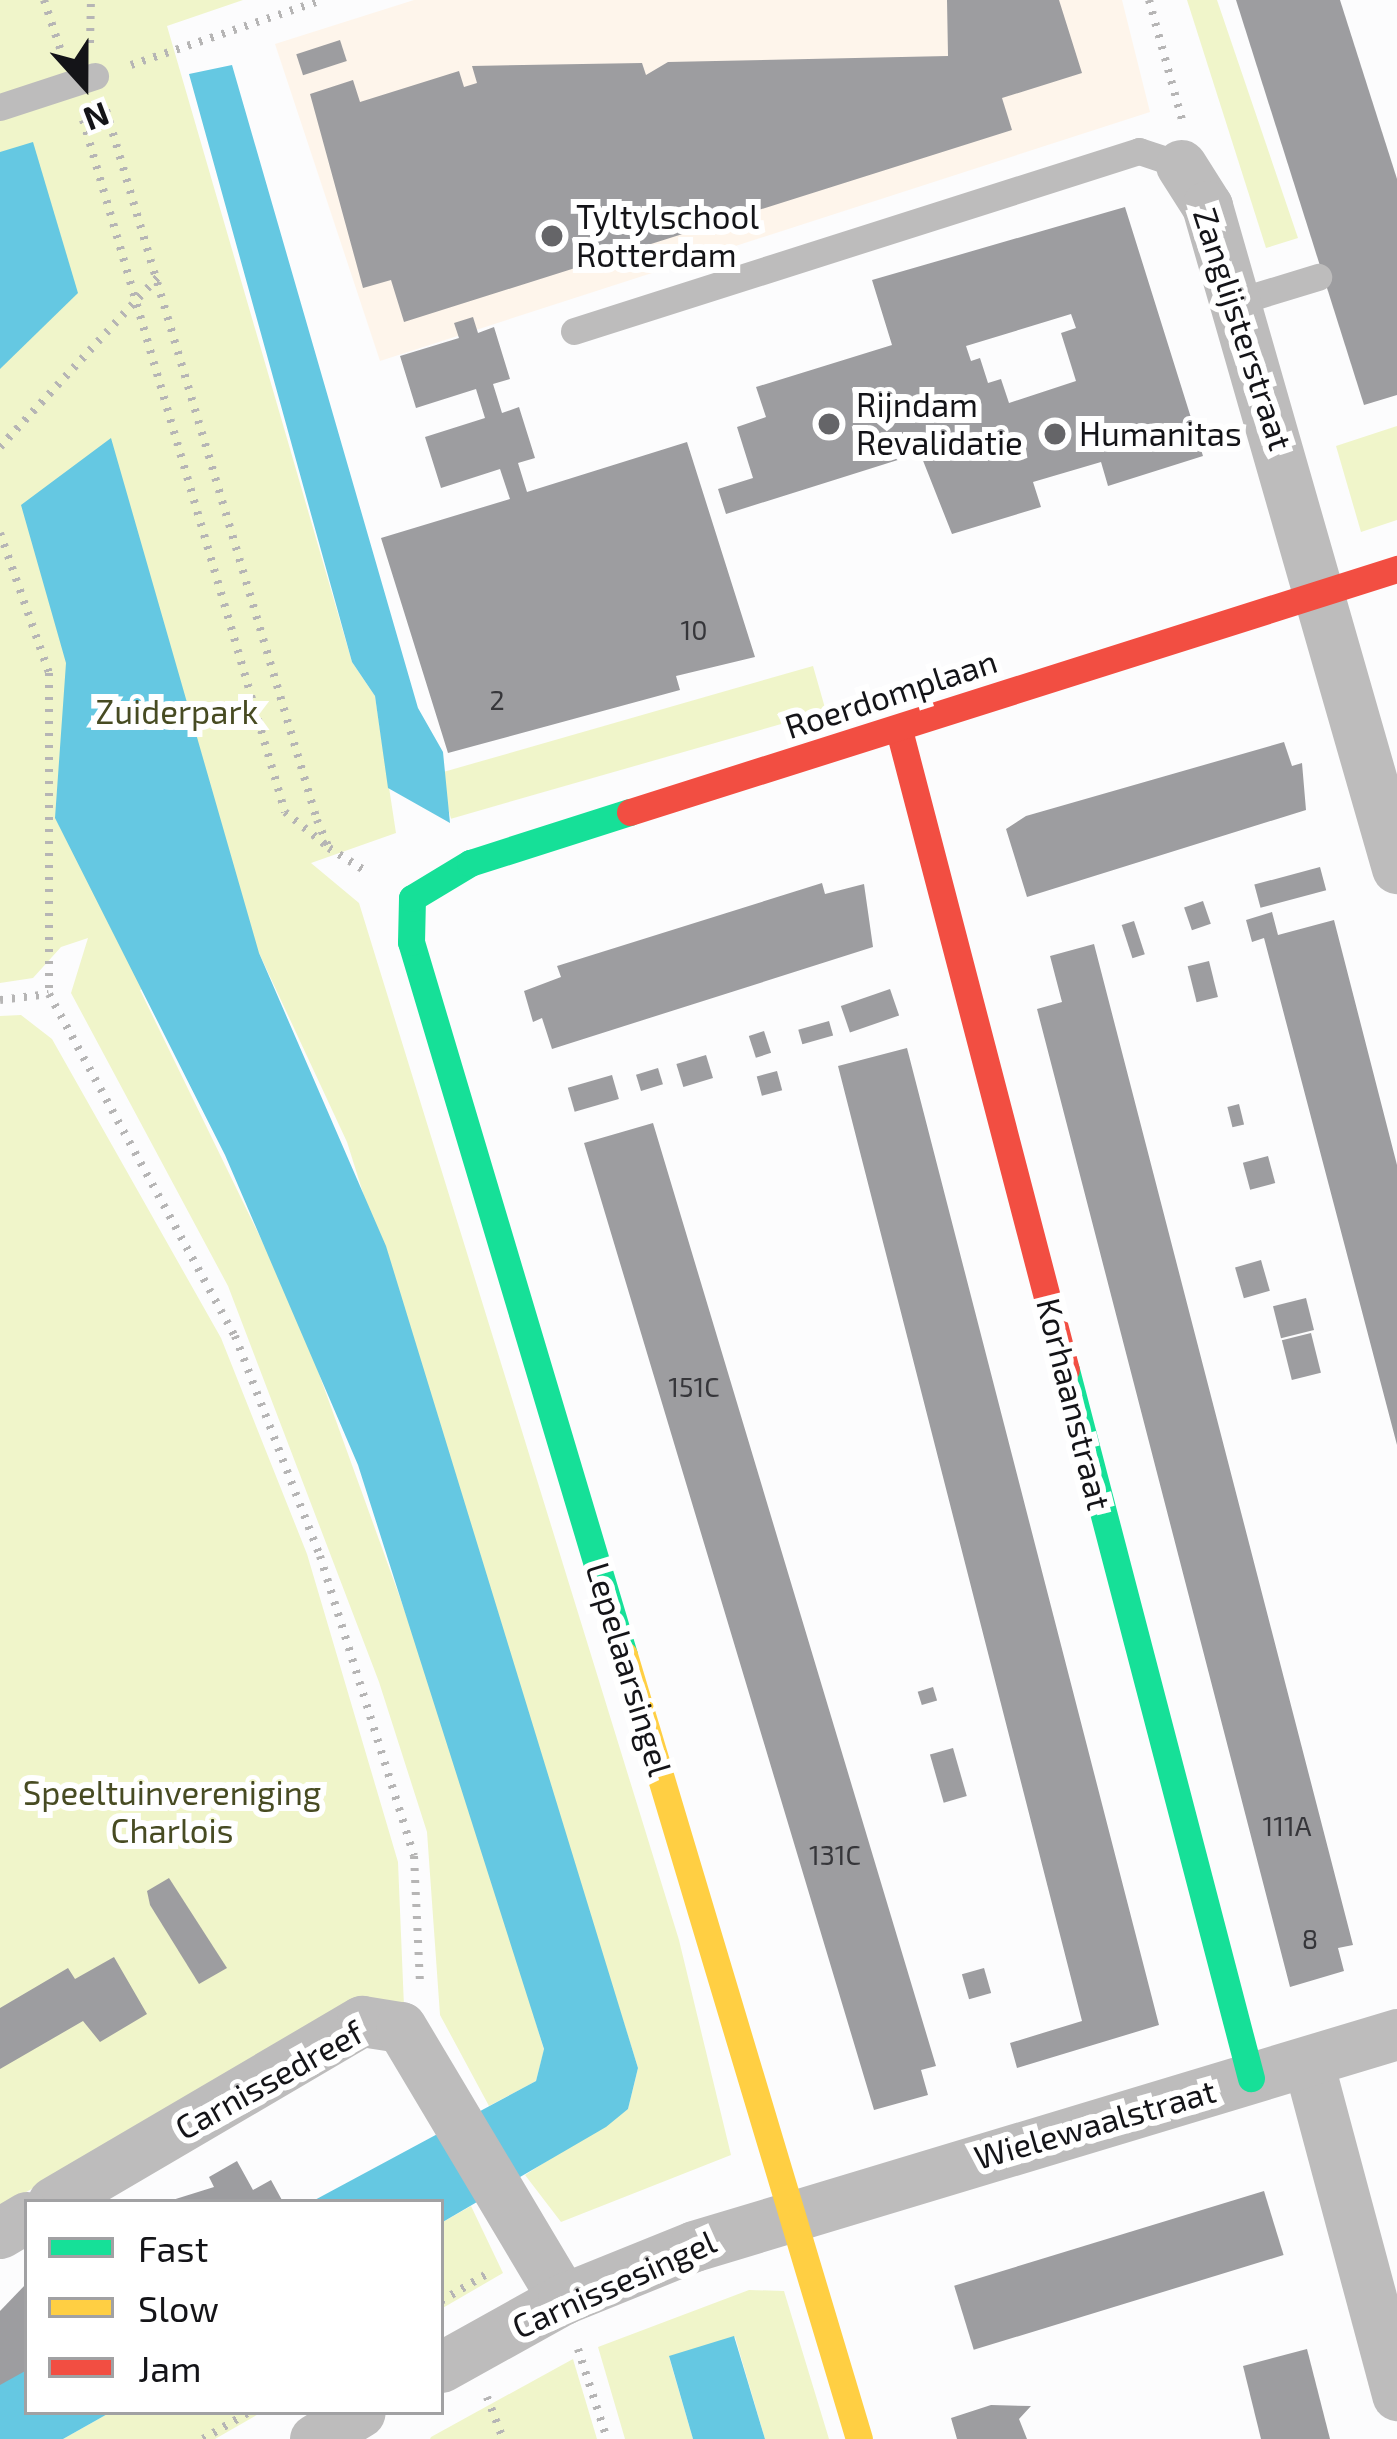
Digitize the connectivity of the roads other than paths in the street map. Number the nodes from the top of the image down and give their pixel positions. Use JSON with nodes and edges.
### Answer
{"nodes":[{"id":1,"x":84,"y":81,"type":"road end"},
{"id":2,"x":0,"y":107,"type":"edge"},
{"id":3,"x":1181,"y":165,"type":"joint"},
{"id":4,"x":1318,"y":277,"type":"dead end"},
{"id":5,"x":1236,"y":302,"type":"junction"},
{"id":6,"x":574,"y":331,"type":"dead end"},
{"id":7,"x":1397,"y":569,"type":"edge"},
{"id":8,"x":1325,"y":591,"type":"junction"},
{"id":9,"x":899,"y":730,"type":"junction"},
{"id":10,"x":1397,"y":868,"type":"edge"},
{"id":11,"x":412,"y":898,"type":"joint"},
{"id":12,"x":1397,"y":2034,"type":"edge"},
{"id":13,"x":1308,"y":2062,"type":"junction"},
{"id":14,"x":1251,"y":2078,"type":"junction"},
{"id":15,"x":57,"y":2199,"type":"edge"},
{"id":16,"x":792,"y":2213,"type":"junction"},
{"id":17,"x":562,"y":2299,"type":"junction"},
{"id":18,"x":1389,"y":2329,"type":"edge"},
{"id":19,"x":444,"y":2365,"type":"edge"},
{"id":20,"x":1397,"y":2395,"type":"edge"},
{"id":21,"x":356,"y":2415,"type":"edge"},
{"id":22,"x":315,"y":2439,"type":"edge"},
{"id":23,"x":859,"y":2439,"type":"edge"}],
"edges":[{"from":1,"to":2,"type":"lane"},
{"from":3,"to":5,"type":"street","name":"Zanglijsterstraat"},
{"from":3,"to":6,"type":"lane"},
{"from":4,"to":5,"type":"lane"},
{"from":5,"to":8,"type":"street","name":"Zanglijsterstraat"},
{"from":7,"to":8,"type":"street","name":"Roerdomplaan"},
{"from":8,"to":9,"type":"street","name":"Roerdomplaan"},
{"from":8,"to":10,"type":"street","name":"Zanglijsterstraat"},
{"from":9,"to":11,"type":"street","name":"Roerdomplaan"},
{"from":9,"to":14,"type":"street","name":"Korhaanstraat"},
{"from":11,"to":16,"type":"street","name":"Lepelaarsingel"},
{"from":12,"to":13,"type":"street","name":"Wielewaalstraat"},
{"from":13,"to":14,"type":"street","name":"Wielewaalstraat"},
{"from":13,"to":18,"type":"street"},
{"from":14,"to":16,"type":"street","name":"Wielewaalstraat"},
{"from":15,"to":17,"type":"street","name":"Carnissedreef"},
{"from":16,"to":17,"type":"street","name":"Carnissesingel"},
{"from":16,"to":23,"type":"street","name":"Lepelaarsingel"},
{"from":17,"to":19,"type":"street","name":"Carnissesingel"},
{"from":18,"to":20,"type":"street"},
{"from":21,"to":22,"type":"street"}]}
